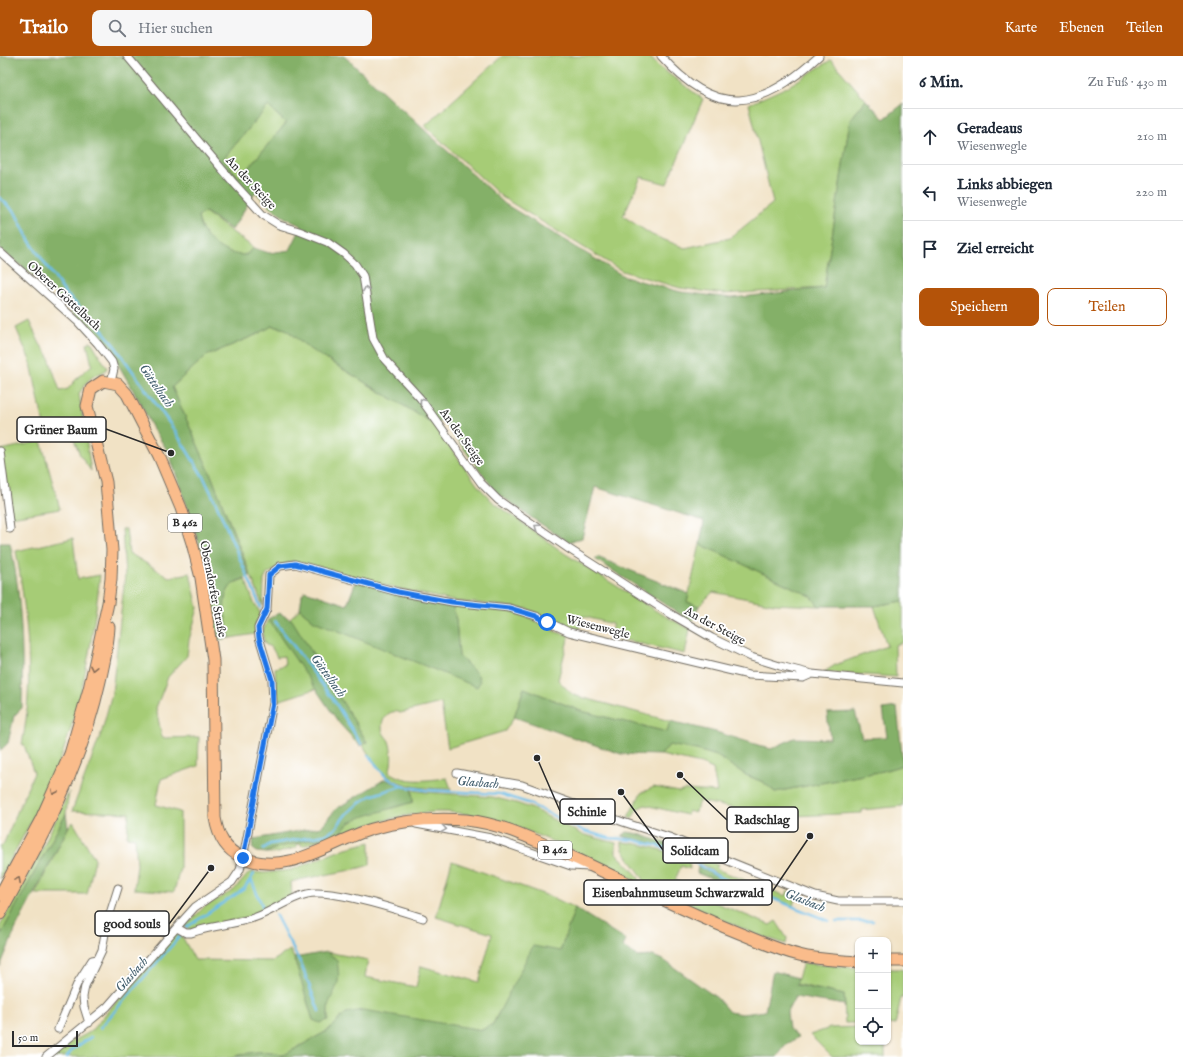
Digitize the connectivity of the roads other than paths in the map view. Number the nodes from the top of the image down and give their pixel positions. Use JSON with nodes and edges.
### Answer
{"nodes":[{"id":1,"x":127,"y":56,"type":"edge"},
{"id":2,"x":661,"y":56,"type":"edge"},
{"id":3,"x":819,"y":56,"type":"edge"},
{"id":4,"x":0,"y":252,"type":"edge"},
{"id":5,"x":111,"y":382,"type":"junction"},
{"id":6,"x":0,"y":451,"type":"edge"},
{"id":7,"x":10,"y":529,"type":"dead end"},
{"id":8,"x":108,"y":603,"type":"junction"},
{"id":9,"x":812,"y":674,"type":"junction"},
{"id":10,"x":903,"y":683,"type":"edge"},
{"id":11,"x":457,"y":773,"type":"dead end"},
{"id":12,"x":243,"y":858,"type":"junction"},
{"id":13,"x":118,"y":888,"type":"dead end"},
{"id":14,"x":0,"y":895,"type":"edge"},
{"id":15,"x":903,"y":901,"type":"edge"},
{"id":16,"x":0,"y":914,"type":"edge"},
{"id":17,"x":423,"y":918,"type":"dead end"},
{"id":18,"x":177,"y":928,"type":"junction"},
{"id":19,"x":98,"y":960,"type":"junction"},
{"id":20,"x":891,"y":961,"type":"edge"},
{"id":21,"x":903,"y":961,"type":"edge"},
{"id":22,"x":855,"y":962,"type":"edge"},
{"id":23,"x":89,"y":1023,"type":"junction"},
{"id":24,"x":58,"y":1029,"type":"dead end"},
{"id":25,"x":46,"y":1057,"type":"edge"}],
"edges":[{"from":9,"to":1,"type":"street","name":"An der Steige","one_way":true},
{"from":2,"to":3,"type":"street"},
{"from":4,"to":5,"type":"street","name":"Oberer Göttelbach"},
{"from":5,"to":8,"type":"main road"},
{"from":5,"to":12,"type":"main road","name":"Oberndorfer Straße","number":"B 462"},
{"from":6,"to":7,"type":"street"},
{"from":8,"to":14,"type":"main road","one_way":true},
{"from":16,"to":8,"type":"main road","one_way":true},
{"from":9,"to":10,"type":"street","name":"An der Steige"},
{"from":9,"to":12,"type":"street","name":"Wiesenwegle"},
{"from":11,"to":15,"type":"street"},
{"from":12,"to":18,"type":"street","name":"Wiesenwegle"},
{"from":12,"to":22,"type":"main road","name":"Oberndorfer Straße","number":"B 462"},
{"from":13,"to":19,"type":"street"},
{"from":17,"to":18,"type":"street"},
{"from":18,"to":23,"type":"street","name":"Wiesenwegle"},
{"from":19,"to":23,"type":"street"},
{"from":19,"to":24,"type":"street"},
{"from":20,"to":21,"type":"main road"},
{"from":23,"to":25,"type":"street","name":"Wiesenwegle"}]}
